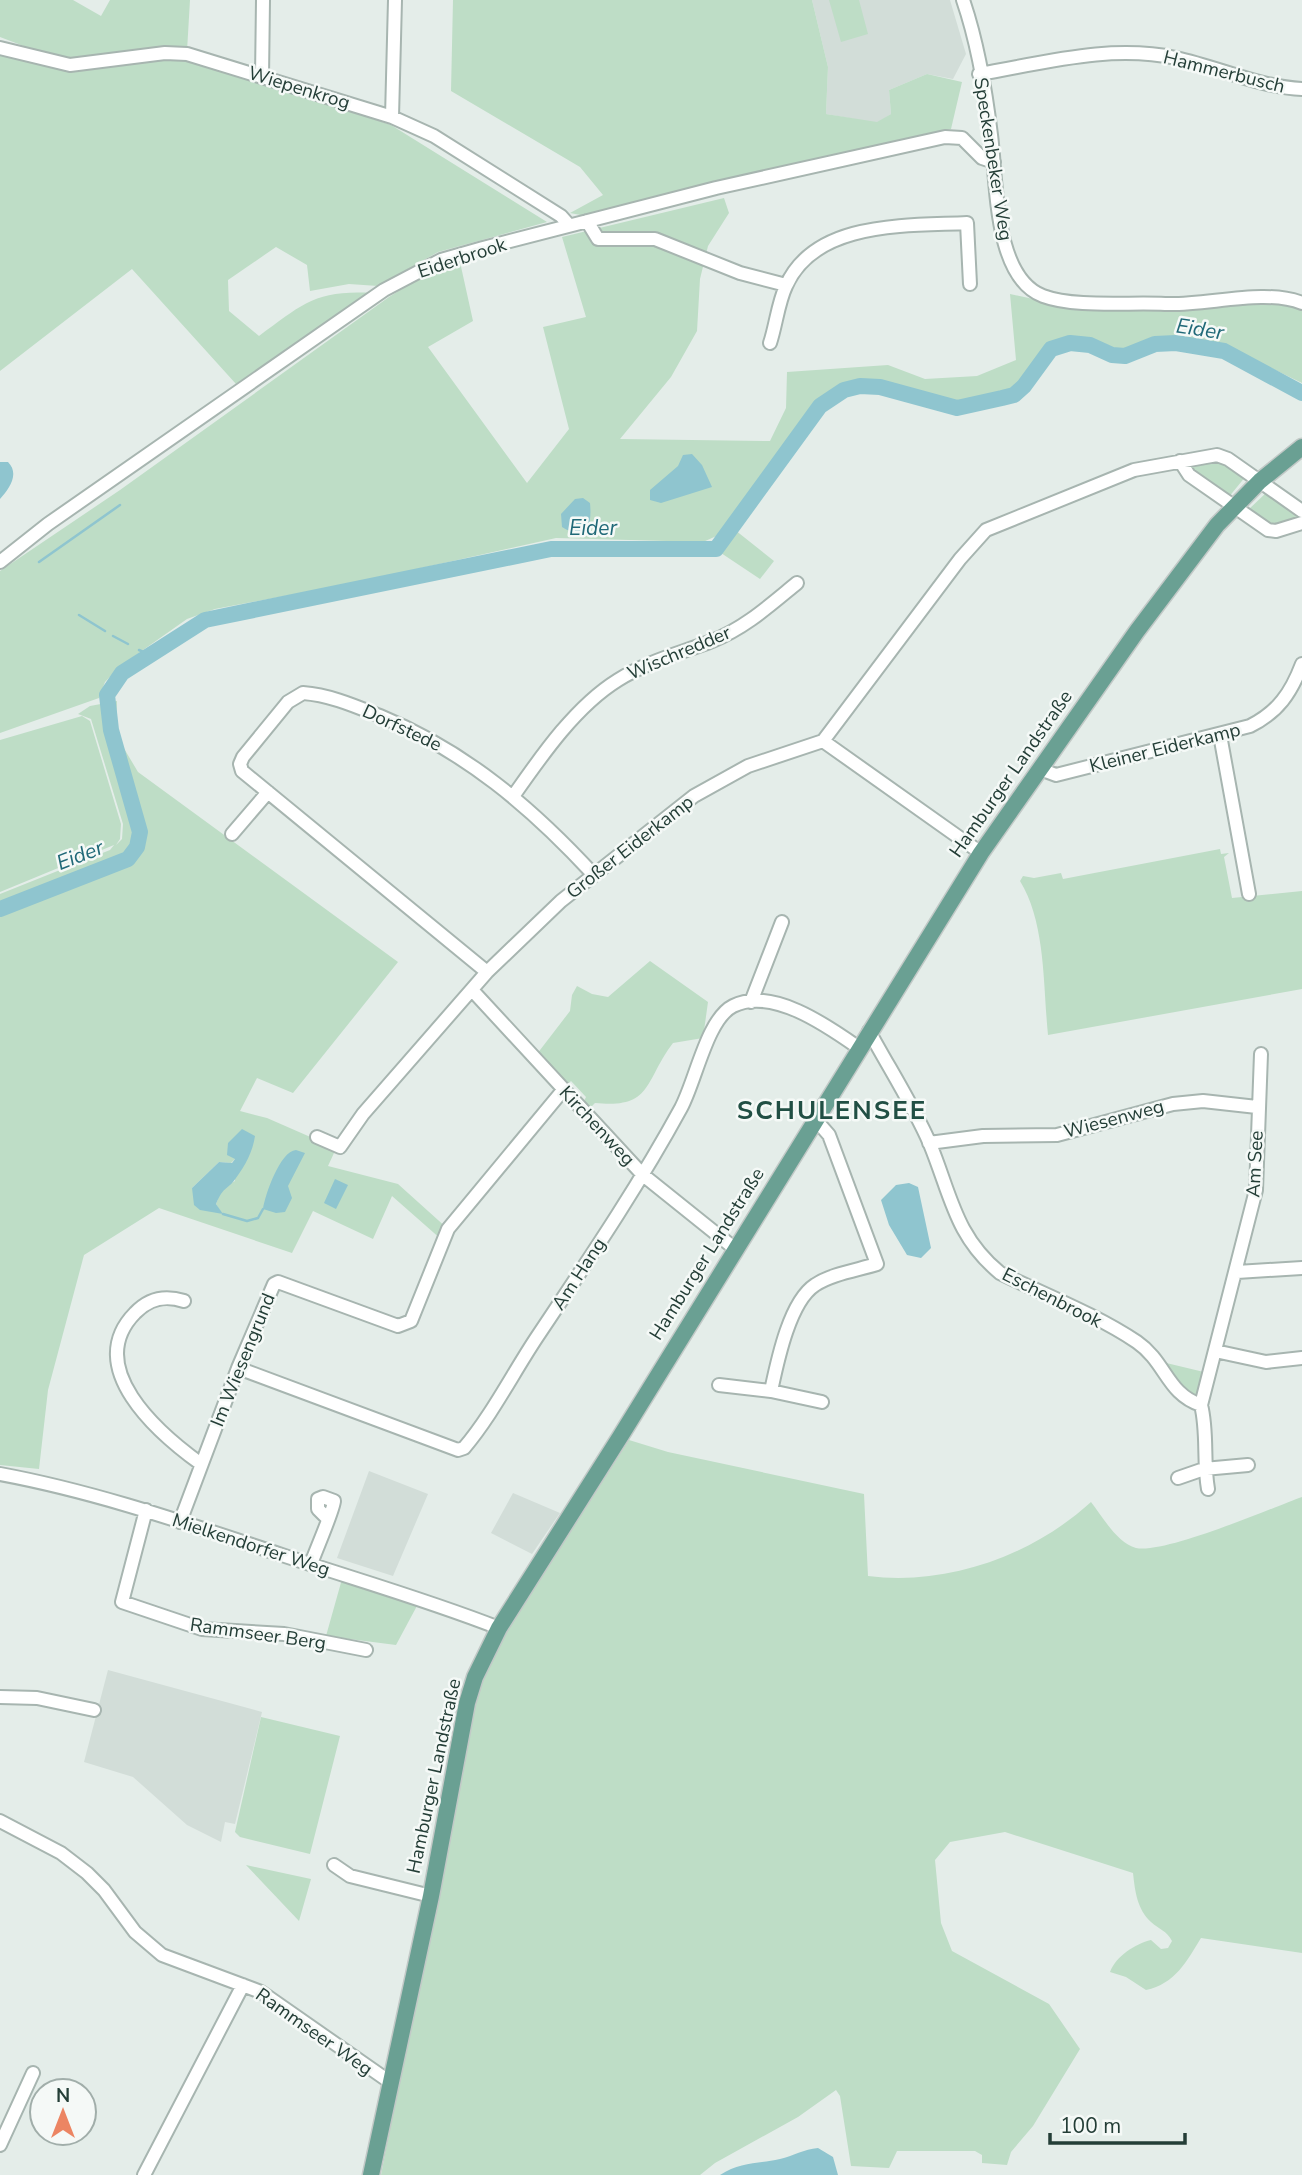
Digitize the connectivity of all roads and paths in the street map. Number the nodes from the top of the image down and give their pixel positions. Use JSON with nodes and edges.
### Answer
{"nodes":[{"id":1,"x":263,"y":0,"type":"edge"},
{"id":2,"x":396,"y":0,"type":"edge"},
{"id":3,"x":963,"y":0,"type":"edge"},
{"id":4,"x":0,"y":48,"type":"edge"},
{"id":5,"x":979,"y":74,"type":"junction"},
{"id":6,"x":262,"y":77,"type":"junction"},
{"id":7,"x":1302,"y":89,"type":"edge"},
{"id":8,"x":392,"y":117,"type":"junction"},
{"id":9,"x":994,"y":162,"type":"junction"},
{"id":10,"x":587,"y":221,"type":"junction"},
{"id":11,"x":569,"y":225,"type":"junction"},
{"id":12,"x":971,"y":284,"type":"dead end"},
{"id":13,"x":786,"y":285,"type":"junction"},
{"id":14,"x":1302,"y":303,"type":"edge"},
{"id":15,"x":770,"y":343,"type":"dead end"},
{"id":16,"x":1297,"y":451,"type":"edge"},
{"id":17,"x":1180,"y":461,"type":"junction"},
{"id":18,"x":1260,"y":481,"type":"junction"},
{"id":19,"x":1233,"y":507,"type":"junction"},
{"id":20,"x":1302,"y":511,"type":"edge"},
{"id":21,"x":1302,"y":523,"type":"edge"},
{"id":22,"x":0,"y":562,"type":"edge"},
{"id":23,"x":797,"y":583,"type":"dead end"},
{"id":24,"x":1302,"y":664,"type":"edge"},
{"id":25,"x":1220,"y":735,"type":"junction"},
{"id":26,"x":823,"y":741,"type":"junction"},
{"id":27,"x":1040,"y":769,"type":"junction"},
{"id":28,"x":268,"y":792,"type":"junction"},
{"id":29,"x":514,"y":795,"type":"junction"},
{"id":30,"x":232,"y":834,"type":"dead end"},
{"id":31,"x":981,"y":853,"type":"junction"},
{"id":32,"x":593,"y":874,"type":"junction"},
{"id":33,"x":1249,"y":894,"type":"dead end"},
{"id":34,"x":782,"y":922,"type":"dead end"},
{"id":35,"x":487,"y":972,"type":"junction"},
{"id":36,"x":472,"y":990,"type":"junction"},
{"id":37,"x":751,"y":1002,"type":"junction"},
{"id":38,"x":869,"y":1031,"type":"junction"},
{"id":39,"x":859,"y":1048,"type":"junction"},
{"id":40,"x":1261,"y":1054,"type":"dead end"},
{"id":41,"x":564,"y":1089,"type":"junction"},
{"id":42,"x":1257,"y":1107,"type":"junction"},
{"id":43,"x":815,"y":1119,"type":"junction"},
{"id":44,"x":317,"y":1137,"type":"dead end"},
{"id":45,"x":929,"y":1143,"type":"junction"},
{"id":46,"x":643,"y":1175,"type":"junction"},
{"id":47,"x":734,"y":1248,"type":"junction"},
{"id":48,"x":1302,"y":1268,"type":"edge"},
{"id":49,"x":1237,"y":1272,"type":"junction"},
{"id":50,"x":184,"y":1301,"type":"dead end"},
{"id":51,"x":1215,"y":1351,"type":"junction"},
{"id":52,"x":1302,"y":1358,"type":"edge"},
{"id":53,"x":238,"y":1368,"type":"junction"},
{"id":54,"x":719,"y":1385,"type":"dead end"},
{"id":55,"x":771,"y":1391,"type":"junction"},
{"id":56,"x":822,"y":1402,"type":"dead end"},
{"id":57,"x":1201,"y":1405,"type":"junction"},
{"id":58,"x":201,"y":1464,"type":"junction"},
{"id":59,"x":1248,"y":1465,"type":"dead end"},
{"id":60,"x":1204,"y":1469,"type":"junction"},
{"id":61,"x":0,"y":1474,"type":"edge"},
{"id":62,"x":1178,"y":1478,"type":"dead end"},
{"id":63,"x":1208,"y":1489,"type":"dead end"},
{"id":64,"x":146,"y":1510,"type":"junction"},
{"id":65,"x":327,"y":1518,"type":"dead end"},
{"id":66,"x":180,"y":1522,"type":"junction"},
{"id":67,"x":311,"y":1564,"type":"junction"},
{"id":68,"x":499,"y":1628,"type":"junction"},
{"id":69,"x":366,"y":1650,"type":"dead end"},
{"id":70,"x":0,"y":1697,"type":"edge"},
{"id":71,"x":94,"y":1710,"type":"dead end"},
{"id":72,"x":0,"y":1821,"type":"edge"},
{"id":73,"x":334,"y":1865,"type":"dead end"},
{"id":74,"x":431,"y":1896,"type":"junction"},
{"id":75,"x":243,"y":1984,"type":"junction"},
{"id":76,"x":33,"y":2073,"type":"dead end"},
{"id":77,"x":390,"y":2082,"type":"junction"},
{"id":78,"x":0,"y":2145,"type":"edge"},
{"id":79,"x":144,"y":2175,"type":"edge"},
{"id":80,"x":371,"y":2175,"type":"edge"}],
"edges":[{"from":1,"to":6,"type":"street"},
{"from":2,"to":8,"type":"street"},
{"from":3,"to":5,"type":"street","name":"Speckenbeker Weg"},
{"from":4,"to":6,"type":"street","name":"Wiepenkrog"},
{"from":5,"to":7,"type":"street","name":"Hammerbusch"},
{"from":5,"to":9,"type":"street","name":"Speckenbeker Weg"},
{"from":6,"to":8,"type":"street","name":"Wiepenkrog"},
{"from":8,"to":11,"type":"street","name":"Wiepenkrog"},
{"from":9,"to":10,"type":"street","name":"Eiderbrook"},
{"from":9,"to":14,"type":"street","name":"Speckenbeker Weg"},
{"from":10,"to":11,"type":"street","name":"Eiderbrook"},
{"from":10,"to":13,"type":"street"},
{"from":11,"to":22,"type":"street","name":"Eiderbrook"},
{"from":12,"to":13,"type":"street"},
{"from":13,"to":15,"type":"street"},
{"from":16,"to":18,"type":"main road","name":"Hamburger Landstraße"},
{"from":17,"to":18,"type":"street"},
{"from":17,"to":19,"type":"street"},
{"from":17,"to":26,"type":"street"},
{"from":18,"to":19,"type":"main road","name":"Hamburger Landstraße"},
{"from":18,"to":20,"type":"street"},
{"from":19,"to":21,"type":"street"},
{"from":19,"to":27,"type":"main road","name":"Hamburger Landstraße"},
{"from":23,"to":29,"type":"street","name":"Wischredder"},
{"from":24,"to":25,"type":"street","name":"Kleiner Eiderkamp"},
{"from":25,"to":27,"type":"street","name":"Kleiner Eiderkamp"},
{"from":25,"to":33,"type":"street"},
{"from":26,"to":31,"type":"street"},
{"from":26,"to":32,"type":"street","name":"Großer Eiderkamp"},
{"from":27,"to":31,"type":"main road","name":"Hamburger Landstraße"},
{"from":28,"to":29,"type":"street","name":"Dorfstede"},
{"from":28,"to":30,"type":"street"},
{"from":28,"to":35,"type":"street","name":"Dorfstede"},
{"from":29,"to":32,"type":"street","name":"Dorfstede"},
{"from":31,"to":38,"type":"main road","name":"Hamburger Landstraße"},
{"from":32,"to":35,"type":"street","name":"Großer Eiderkamp"},
{"from":34,"to":37,"type":"street"},
{"from":35,"to":36,"type":"street","name":"Großer Eiderkamp"},
{"from":36,"to":41,"type":"street","name":"Kirchenweg"},
{"from":36,"to":44,"type":"street","name":"Großer Eiderkamp"},
{"from":37,"to":39,"type":"street"},
{"from":37,"to":46,"type":"street","name":"Am Hang"},
{"from":38,"to":39,"type":"main road","name":"Hamburger Landstraße"},
{"from":38,"to":45,"type":"street","name":"Eschenbrook"},
{"from":39,"to":43,"type":"main road","name":"Hamburger Landstraße"},
{"from":40,"to":42,"type":"street","name":"Am See"},
{"from":41,"to":46,"type":"street","name":"Kirchenweg"},
{"from":41,"to":53,"type":"street","name":"Im Wiesengrund"},
{"from":42,"to":45,"type":"street","name":"Wiesenweg"},
{"from":42,"to":49,"type":"street","name":"Am See"},
{"from":43,"to":47,"type":"main road","name":"Hamburger Landstraße"},
{"from":43,"to":55,"type":"street"},
{"from":45,"to":57,"type":"street","name":"Eschenbrook"},
{"from":46,"to":47,"type":"street","name":"Kirchenweg"},
{"from":46,"to":53,"type":"street","name":"Am Hang"},
{"from":47,"to":68,"type":"main road","name":"Hamburger Landstraße"},
{"from":48,"to":49,"type":"street"},
{"from":49,"to":51,"type":"street","name":"Am See"},
{"from":50,"to":58,"type":"street"},
{"from":51,"to":52,"type":"street"},
{"from":51,"to":57,"type":"street","name":"Am See"},
{"from":53,"to":58,"type":"street","name":"Im Wiesengrund"},
{"from":54,"to":55,"type":"street"},
{"from":55,"to":56,"type":"street"},
{"from":57,"to":60,"type":"street"},
{"from":58,"to":66,"type":"street","name":"Im Wiesengrund"},
{"from":59,"to":60,"type":"street"},
{"from":60,"to":62,"type":"street"},
{"from":60,"to":63,"type":"street"},
{"from":61,"to":64,"type":"street","name":"Mielkendorfer Weg"},
{"from":64,"to":66,"type":"street","name":"Mielkendorfer Weg"},
{"from":64,"to":69,"type":"street","name":"Rammseer Berg"},
{"from":65,"to":67,"type":"street"},
{"from":66,"to":67,"type":"street","name":"Mielkendorfer Weg"},
{"from":67,"to":68,"type":"street","name":"Mielkendorfer Weg"},
{"from":68,"to":74,"type":"main road","name":"Hamburger Landstraße"},
{"from":70,"to":71,"type":"street"},
{"from":72,"to":75,"type":"street","name":"Rammseer Weg"},
{"from":73,"to":74,"type":"street"},
{"from":74,"to":77,"type":"main road","name":"Hamburger Landstraße"},
{"from":75,"to":77,"type":"street","name":"Rammseer Weg"},
{"from":75,"to":79,"type":"street"},
{"from":76,"to":78,"type":"street"},
{"from":77,"to":80,"type":"main road","name":"Hamburger Landstraße"}]}
